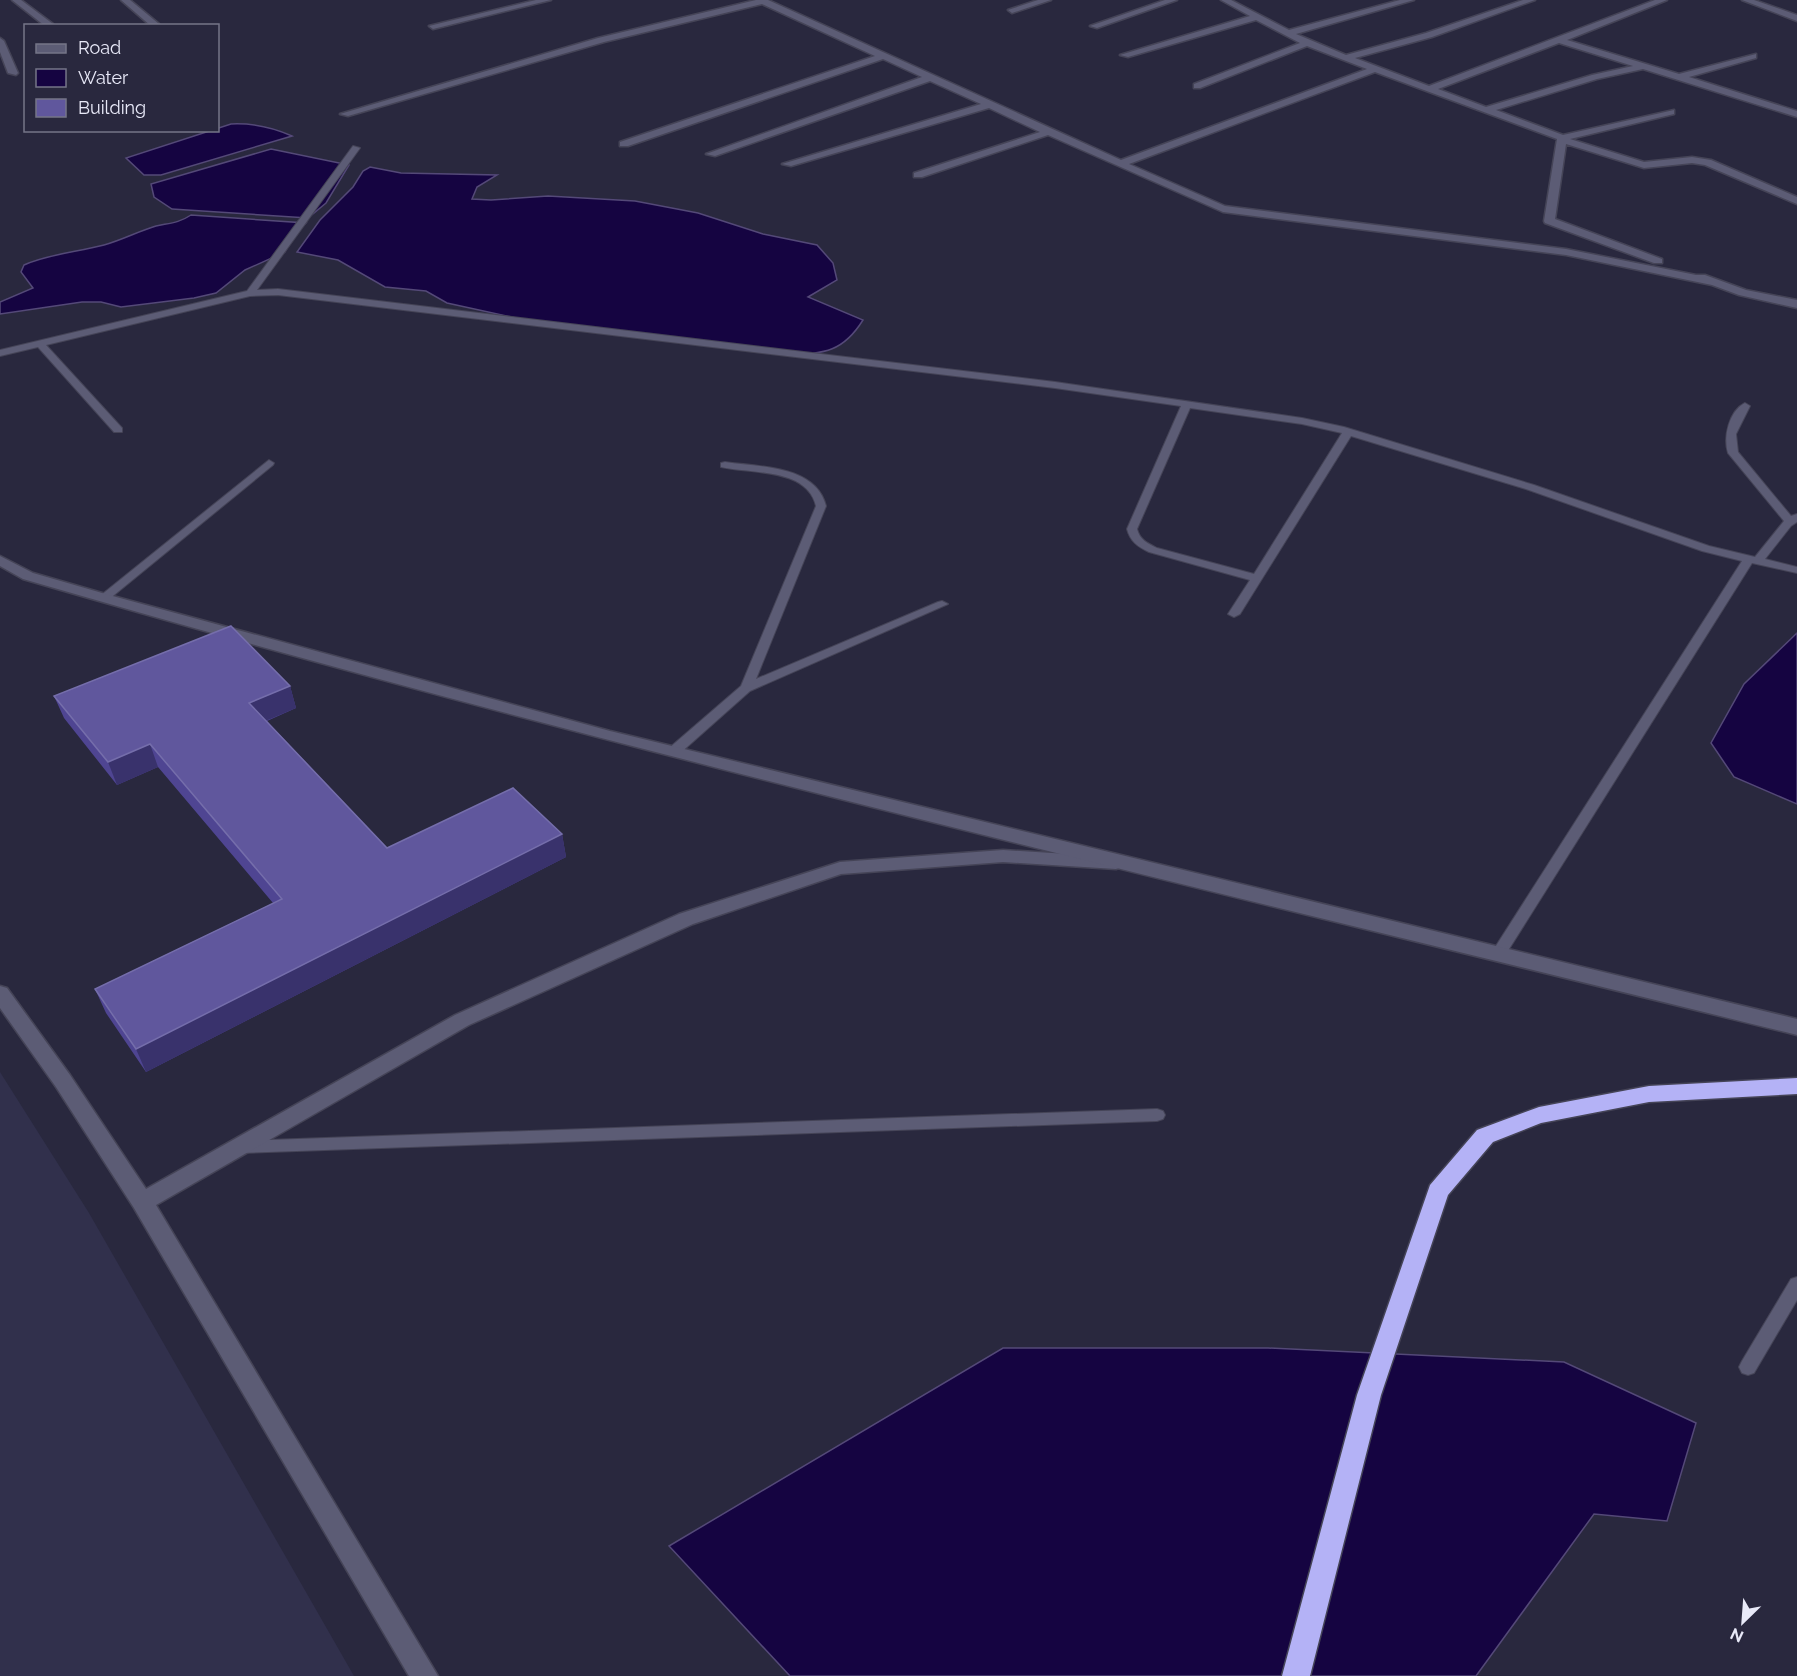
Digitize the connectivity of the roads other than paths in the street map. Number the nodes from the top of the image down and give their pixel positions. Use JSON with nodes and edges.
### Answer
{"nodes":[{"id":1,"x":16,"y":0,"type":"edge"},
{"id":2,"x":125,"y":0,"type":"edge"},
{"id":3,"x":547,"y":0,"type":"edge"},
{"id":4,"x":762,"y":0,"type":"edge"},
{"id":5,"x":1047,"y":0,"type":"edge"},
{"id":6,"x":1173,"y":0,"type":"edge"},
{"id":7,"x":1225,"y":0,"type":"edge"},
{"id":8,"x":1410,"y":0,"type":"edge"},
{"id":9,"x":1531,"y":0,"type":"edge"},
{"id":10,"x":1663,"y":0,"type":"edge"},
{"id":11,"x":1746,"y":0,"type":"edge"},
{"id":12,"x":1012,"y":10,"type":"dead end"},
{"id":13,"x":1257,"y":17,"type":"junction"},
{"id":14,"x":1797,"y":18,"type":"edge"},
{"id":15,"x":49,"y":24,"type":"dead end"},
{"id":16,"x":155,"y":24,"type":"dead end"},
{"id":17,"x":433,"y":26,"type":"dead end"},
{"id":18,"x":1094,"y":26,"type":"dead end"},
{"id":19,"x":1289,"y":33,"type":"junction"},
{"id":20,"x":1559,"y":40,"type":"junction"},
{"id":21,"x":0,"y":41,"type":"edge"},
{"id":22,"x":1308,"y":43,"type":"junction"},
{"id":23,"x":1125,"y":55,"type":"dead end"},
{"id":24,"x":883,"y":56,"type":"junction"},
{"id":25,"x":1753,"y":56,"type":"dead end"},
{"id":26,"x":1346,"y":58,"type":"junction"},
{"id":27,"x":1645,"y":67,"type":"junction"},
{"id":28,"x":1376,"y":69,"type":"junction"},
{"id":29,"x":13,"y":73,"type":"dead end"},
{"id":30,"x":1680,"y":77,"type":"junction"},
{"id":31,"x":930,"y":78,"type":"junction"},
{"id":32,"x":1197,"y":86,"type":"dead end"},
{"id":33,"x":1429,"y":89,"type":"junction"},
{"id":34,"x":989,"y":105,"type":"junction"},
{"id":35,"x":1486,"y":110,"type":"junction"},
{"id":36,"x":1671,"y":112,"type":"dead end"},
{"id":37,"x":345,"y":114,"type":"dead end"},
{"id":38,"x":1797,"y":114,"type":"edge"},
{"id":39,"x":1049,"y":132,"type":"junction"},
{"id":40,"x":1562,"y":139,"type":"junction"},
{"id":41,"x":624,"y":144,"type":"dead end"},
{"id":42,"x":356,"y":148,"type":"dead end"},
{"id":43,"x":711,"y":154,"type":"dead end"},
{"id":44,"x":787,"y":164,"type":"dead end"},
{"id":45,"x":1119,"y":164,"type":"junction"},
{"id":46,"x":918,"y":175,"type":"dead end"},
{"id":47,"x":1797,"y":201,"type":"edge"},
{"id":48,"x":1712,"y":282,"type":"junction"},
{"id":49,"x":250,"y":292,"type":"junction"},
{"id":50,"x":1797,"y":304,"type":"edge"},
{"id":51,"x":39,"y":342,"type":"junction"},
{"id":52,"x":0,"y":353,"type":"edge"},
{"id":53,"x":1187,"y":404,"type":"junction"},
{"id":54,"x":1745,"y":406,"type":"dead end"},
{"id":55,"x":118,"y":430,"type":"dead end"},
{"id":56,"x":1348,"y":432,"type":"junction"},
{"id":57,"x":269,"y":462,"type":"dead end"},
{"id":58,"x":725,"y":465,"type":"dead end"},
{"id":59,"x":1793,"y":519,"type":"edge"},
{"id":60,"x":0,"y":560,"type":"edge"},
{"id":61,"x":1753,"y":561,"type":"junction"},
{"id":62,"x":1797,"y":570,"type":"edge"},
{"id":63,"x":1256,"y":578,"type":"junction"},
{"id":64,"x":104,"y":598,"type":"junction"},
{"id":65,"x":942,"y":604,"type":"dead end"},
{"id":66,"x":1234,"y":614,"type":"dead end"},
{"id":67,"x":746,"y":688,"type":"junction"},
{"id":68,"x":673,"y":752,"type":"junction"},
{"id":69,"x":1139,"y":864,"type":"junction"},
{"id":70,"x":1499,"y":953,"type":"junction"},
{"id":71,"x":0,"y":993,"type":"edge"},
{"id":72,"x":1797,"y":1027,"type":"edge"},
{"id":73,"x":1797,"y":1086,"type":"edge"},
{"id":74,"x":1157,"y":1115,"type":"dead end"},
{"id":75,"x":238,"y":1147,"type":"junction"},
{"id":76,"x":142,"y":1202,"type":"junction"},
{"id":77,"x":1797,"y":1284,"type":"edge"},
{"id":78,"x":1748,"y":1367,"type":"dead end"},
{"id":79,"x":424,"y":1676,"type":"edge"},
{"id":80,"x":1296,"y":1676,"type":"edge"}],
"edges":[{"from":1,"to":15,"type":"street"},
{"from":2,"to":16,"type":"street"},
{"from":3,"to":17,"type":"street"},
{"from":4,"to":24,"type":"street"},
{"from":4,"to":37,"type":"street"},
{"from":5,"to":12,"type":"street"},
{"from":6,"to":18,"type":"street"},
{"from":7,"to":13,"type":"street"},
{"from":8,"to":19,"type":"street"},
{"from":9,"to":26,"type":"street"},
{"from":10,"to":20,"type":"street"},
{"from":11,"to":14,"type":"street"},
{"from":13,"to":19,"type":"street"},
{"from":13,"to":23,"type":"street"},
{"from":19,"to":22,"type":"street"},
{"from":20,"to":27,"type":"street"},
{"from":20,"to":33,"type":"street"},
{"from":21,"to":29,"type":"street"},
{"from":22,"to":26,"type":"street"},
{"from":22,"to":32,"type":"street"},
{"from":24,"to":31,"type":"street"},
{"from":24,"to":41,"type":"street"},
{"from":25,"to":30,"type":"street"},
{"from":26,"to":28,"type":"street"},
{"from":27,"to":30,"type":"street"},
{"from":27,"to":35,"type":"street"},
{"from":28,"to":33,"type":"street"},
{"from":28,"to":45,"type":"street"},
{"from":30,"to":38,"type":"street"},
{"from":31,"to":34,"type":"street"},
{"from":31,"to":43,"type":"street"},
{"from":33,"to":35,"type":"street"},
{"from":34,"to":39,"type":"street"},
{"from":34,"to":44,"type":"street"},
{"from":35,"to":40,"type":"street"},
{"from":36,"to":40,"type":"street"},
{"from":39,"to":45,"type":"street"},
{"from":39,"to":46,"type":"street"},
{"from":40,"to":47,"type":"street"},
{"from":40,"to":48,"type":"street"},
{"from":42,"to":49,"type":"lane"},
{"from":45,"to":48,"type":"street"},
{"from":48,"to":50,"type":"street"},
{"from":49,"to":51,"type":"lane"},
{"from":49,"to":53,"type":"lane"},
{"from":51,"to":52,"type":"lane"},
{"from":51,"to":55,"type":"lane"},
{"from":53,"to":56,"type":"lane"},
{"from":53,"to":63,"type":"lane"},
{"from":54,"to":59,"type":"lane"},
{"from":56,"to":61,"type":"lane"},
{"from":56,"to":63,"type":"lane"},
{"from":57,"to":64,"type":"lane"},
{"from":58,"to":67,"type":"lane"},
{"from":59,"to":61,"type":"lane"},
{"from":60,"to":64,"type":"street"},
{"from":61,"to":62,"type":"lane"},
{"from":61,"to":70,"type":"lane"},
{"from":63,"to":66,"type":"lane"},
{"from":64,"to":68,"type":"street"},
{"from":65,"to":67,"type":"lane"},
{"from":67,"to":68,"type":"lane"},
{"from":68,"to":69,"type":"street"},
{"from":69,"to":70,"type":"street"},
{"from":69,"to":75,"type":"street"},
{"from":70,"to":72,"type":"street"},
{"from":71,"to":76,"type":"street"},
{"from":73,"to":80,"type":"highway"},
{"from":74,"to":75,"type":"lane"},
{"from":75,"to":76,"type":"street"},
{"from":76,"to":79,"type":"street"},
{"from":77,"to":78,"type":"lane"}]}
